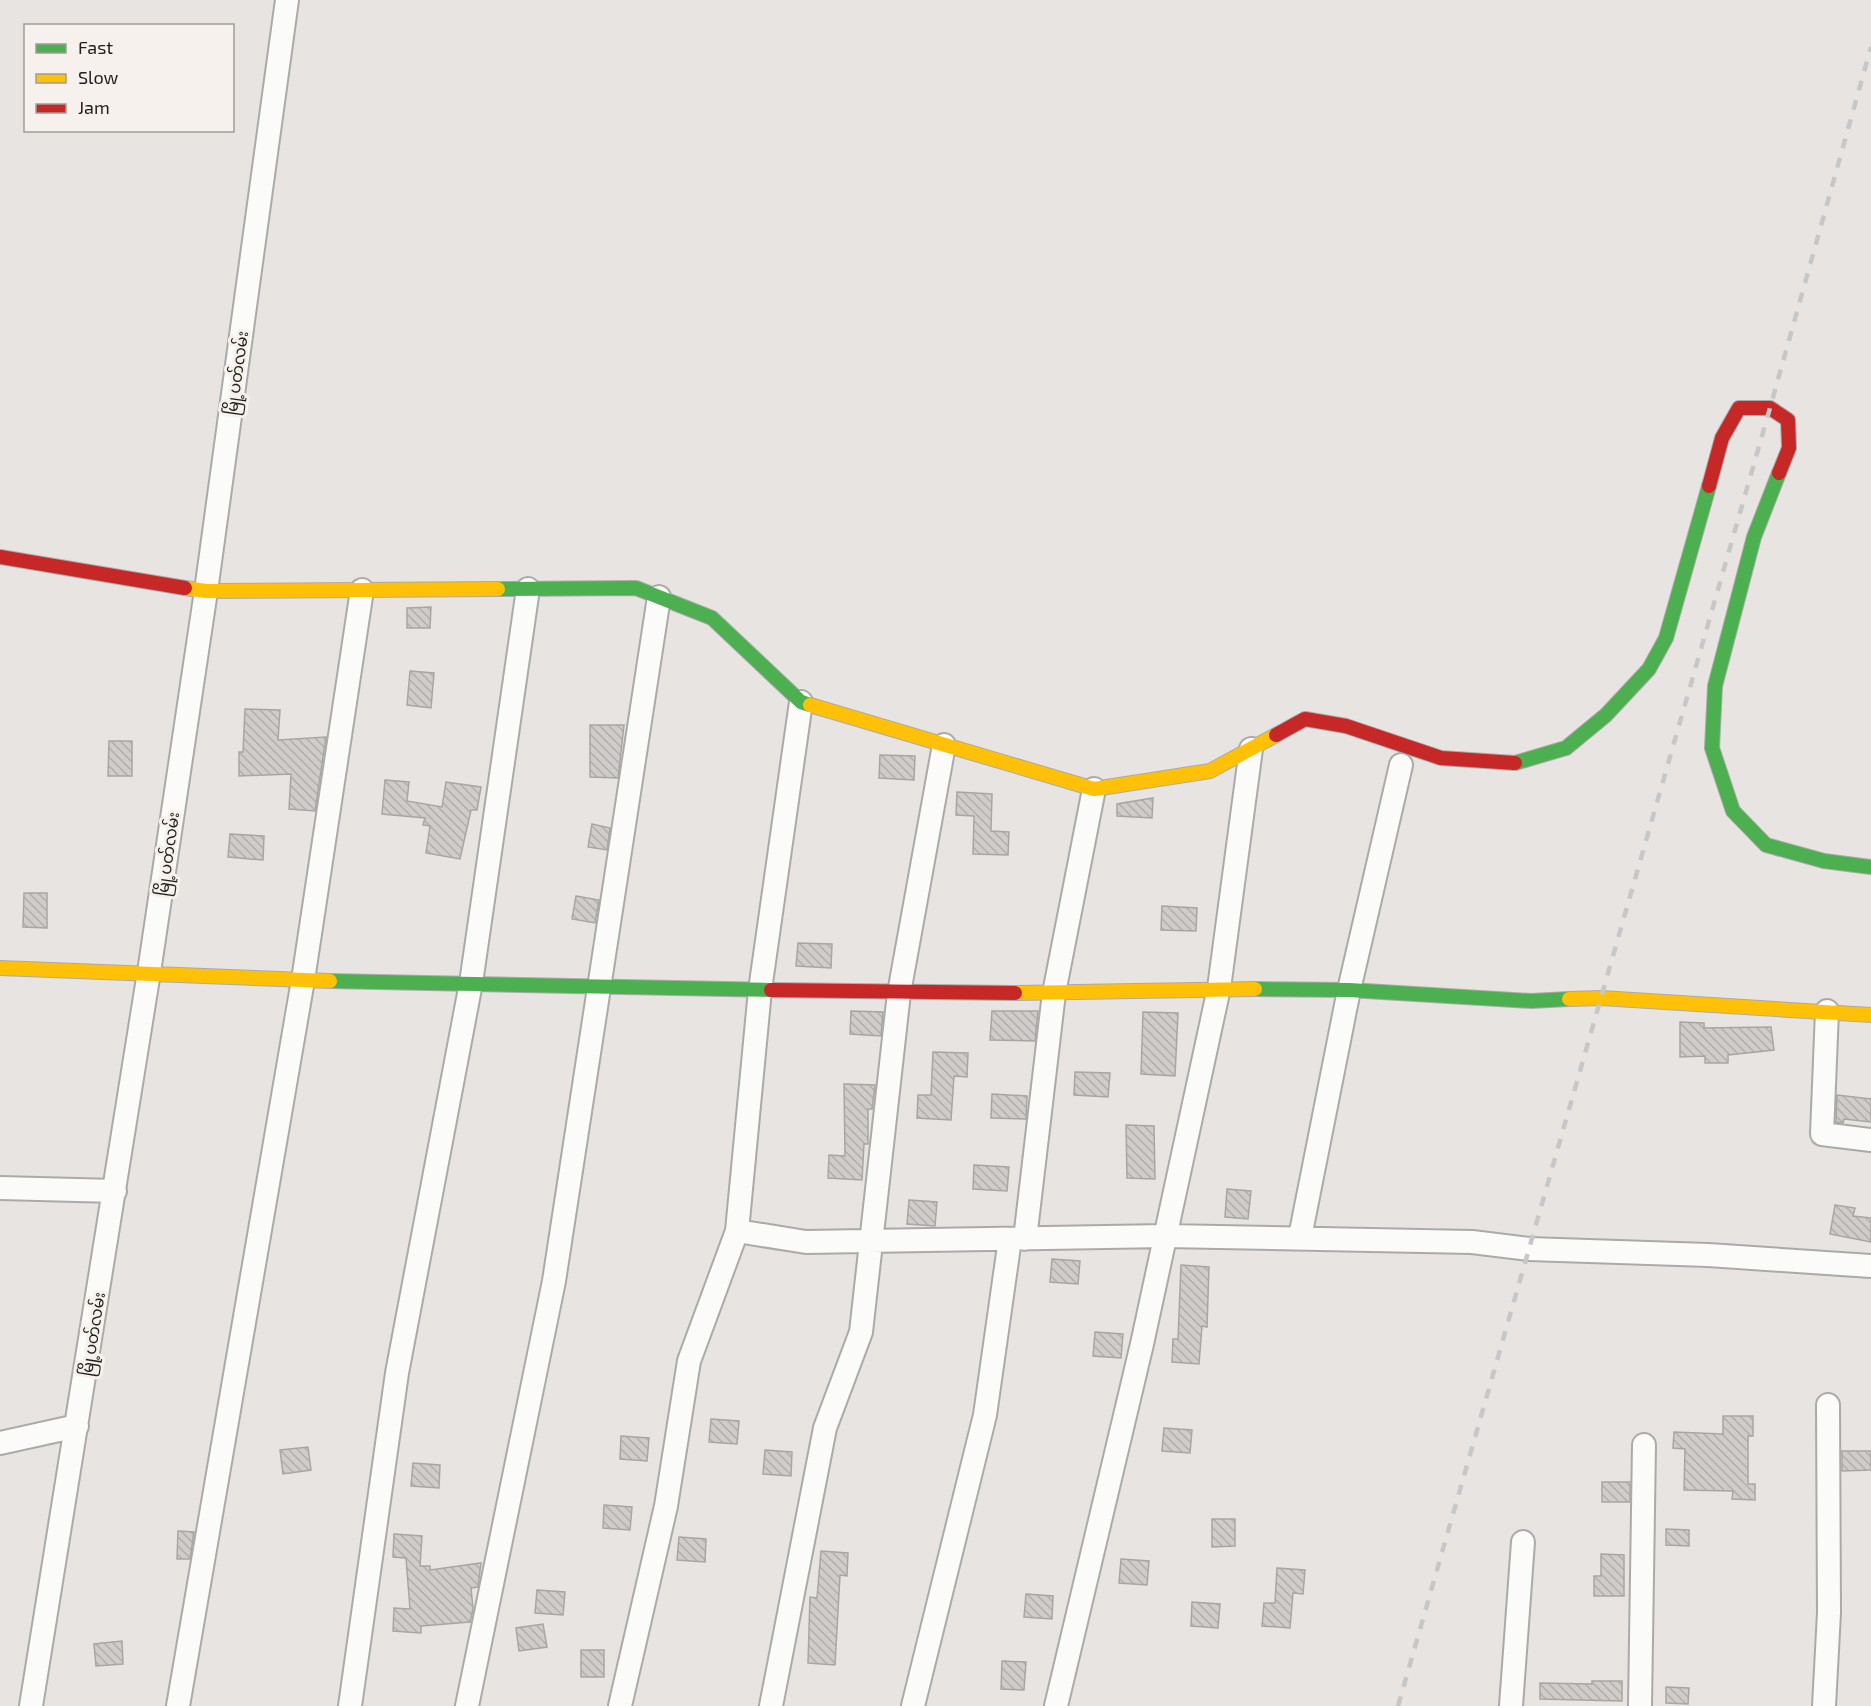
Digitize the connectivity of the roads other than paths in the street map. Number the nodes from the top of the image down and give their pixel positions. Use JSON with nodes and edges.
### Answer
{"nodes":[{"id":1,"x":287,"y":0,"type":"edge"},
{"id":2,"x":0,"y":557,"type":"edge"},
{"id":3,"x":528,"y":589,"type":"junction"},
{"id":4,"x":362,"y":590,"type":"junction"},
{"id":5,"x":206,"y":591,"type":"junction"},
{"id":6,"x":659,"y":597,"type":"junction"},
{"id":7,"x":801,"y":702,"type":"junction"},
{"id":8,"x":944,"y":745,"type":"junction"},
{"id":9,"x":1251,"y":749,"type":"junction"},
{"id":10,"x":1401,"y":765,"type":"dead end"},
{"id":11,"x":1094,"y":789,"type":"junction"},
{"id":12,"x":1871,"y":867,"type":"edge"},
{"id":13,"x":0,"y":968,"type":"edge"},
{"id":14,"x":149,"y":972,"type":"junction"},
{"id":15,"x":303,"y":980,"type":"junction"},
{"id":16,"x":471,"y":983,"type":"junction"},
{"id":17,"x":601,"y":986,"type":"junction"},
{"id":18,"x":1219,"y":988,"type":"junction"},
{"id":19,"x":760,"y":990,"type":"junction"},
{"id":20,"x":1349,"y":990,"type":"junction"},
{"id":21,"x":899,"y":993,"type":"junction"},
{"id":22,"x":1054,"y":993,"type":"junction"},
{"id":23,"x":1827,"y":1011,"type":"junction"},
{"id":24,"x":1871,"y":1015,"type":"edge"},
{"id":25,"x":1871,"y":1140,"type":"edge"},
{"id":26,"x":0,"y":1188,"type":"edge"},
{"id":27,"x":115,"y":1191,"type":"junction"},
{"id":28,"x":736,"y":1231,"type":"junction"},
{"id":29,"x":1166,"y":1236,"type":"junction"},
{"id":30,"x":1300,"y":1237,"type":"junction"},
{"id":31,"x":1017,"y":1239,"type":"junction"},
{"id":32,"x":872,"y":1241,"type":"junction"},
{"id":33,"x":1871,"y":1266,"type":"edge"},
{"id":34,"x":1828,"y":1405,"type":"dead end"},
{"id":35,"x":77,"y":1426,"type":"junction"},
{"id":36,"x":0,"y":1443,"type":"edge"},
{"id":37,"x":1644,"y":1445,"type":"dead end"},
{"id":38,"x":1523,"y":1542,"type":"dead end"},
{"id":39,"x":31,"y":1706,"type":"edge"},
{"id":40,"x":178,"y":1706,"type":"edge"},
{"id":41,"x":350,"y":1706,"type":"edge"},
{"id":42,"x":467,"y":1706,"type":"edge"},
{"id":43,"x":620,"y":1706,"type":"edge"},
{"id":44,"x":771,"y":1706,"type":"edge"},
{"id":45,"x":913,"y":1706,"type":"edge"},
{"id":46,"x":1056,"y":1706,"type":"edge"},
{"id":47,"x":1511,"y":1706,"type":"edge"},
{"id":48,"x":1640,"y":1706,"type":"edge"},
{"id":49,"x":1824,"y":1706,"type":"edge"}],
"edges":[{"from":1,"to":5,"type":"street","name":"မြို့ပတ်လမ်း"},
{"from":2,"to":5,"type":"street"},
{"from":3,"to":4,"type":"street"},
{"from":3,"to":6,"type":"street"},
{"from":3,"to":16,"type":"street"},
{"from":4,"to":5,"type":"street"},
{"from":4,"to":15,"type":"street"},
{"from":5,"to":14,"type":"street","name":"မြို့ပတ်လမ်း"},
{"from":6,"to":7,"type":"street"},
{"from":6,"to":17,"type":"street"},
{"from":7,"to":8,"type":"street"},
{"from":7,"to":19,"type":"street"},
{"from":8,"to":11,"type":"street"},
{"from":8,"to":21,"type":"street"},
{"from":9,"to":11,"type":"street"},
{"from":9,"to":12,"type":"street"},
{"from":9,"to":18,"type":"street"},
{"from":10,"to":20,"type":"street"},
{"from":11,"to":22,"type":"street"},
{"from":13,"to":14,"type":"street"},
{"from":14,"to":15,"type":"street"},
{"from":14,"to":27,"type":"street","name":"မြို့ပတ်လမ်း"},
{"from":15,"to":16,"type":"street"},
{"from":15,"to":40,"type":"street"},
{"from":16,"to":17,"type":"street"},
{"from":16,"to":41,"type":"street"},
{"from":17,"to":19,"type":"street"},
{"from":17,"to":42,"type":"street"},
{"from":18,"to":20,"type":"street"},
{"from":18,"to":22,"type":"street"},
{"from":18,"to":29,"type":"street"},
{"from":19,"to":21,"type":"street"},
{"from":19,"to":28,"type":"street"},
{"from":20,"to":23,"type":"street"},
{"from":20,"to":30,"type":"street"},
{"from":21,"to":22,"type":"street"},
{"from":21,"to":32,"type":"street"},
{"from":22,"to":31,"type":"street"},
{"from":23,"to":24,"type":"street"},
{"from":23,"to":25,"type":"street"},
{"from":26,"to":27,"type":"street"},
{"from":27,"to":35,"type":"street","name":"မြို့ပတ်လမ်း"},
{"from":28,"to":32,"type":"street"},
{"from":28,"to":43,"type":"street"},
{"from":29,"to":30,"type":"street"},
{"from":29,"to":31,"type":"street"},
{"from":29,"to":46,"type":"street"},
{"from":30,"to":33,"type":"street"},
{"from":31,"to":32,"type":"street"},
{"from":31,"to":45,"type":"street"},
{"from":32,"to":44,"type":"street"},
{"from":34,"to":49,"type":"street"},
{"from":35,"to":36,"type":"street"},
{"from":35,"to":39,"type":"street","name":"မြို့ပတ်လမ်း"},
{"from":37,"to":48,"type":"street"},
{"from":38,"to":47,"type":"street"}]}
